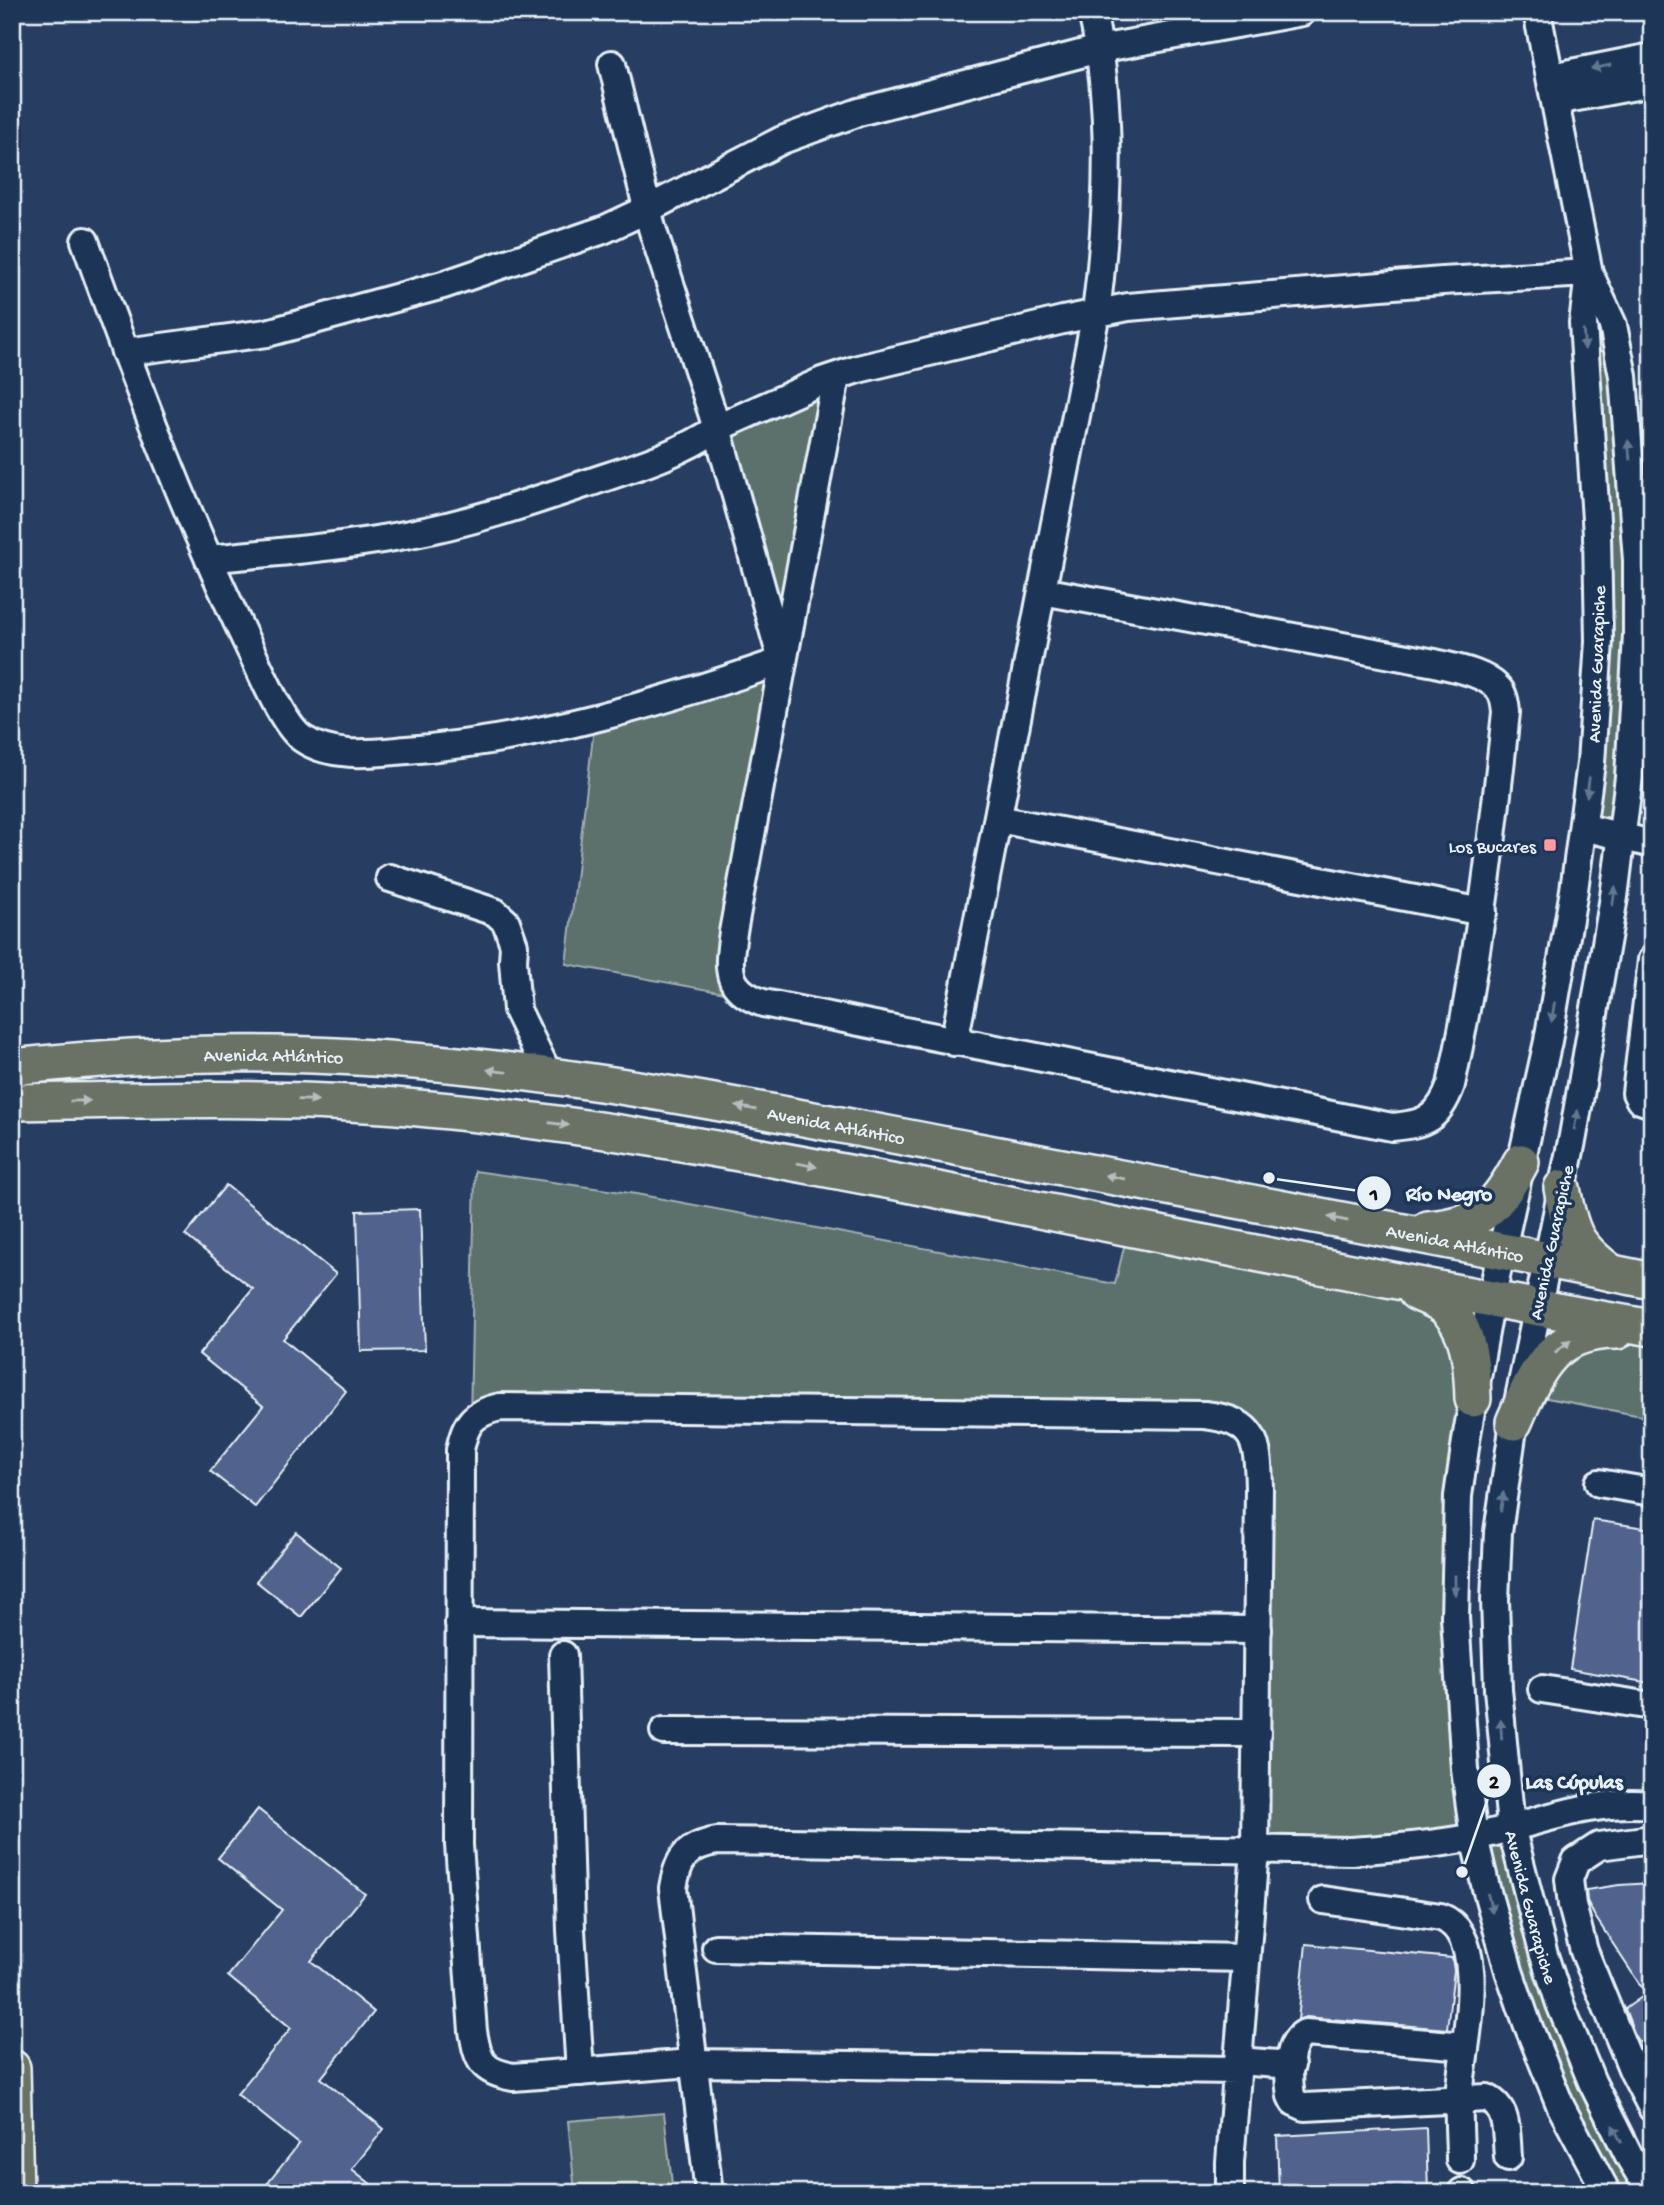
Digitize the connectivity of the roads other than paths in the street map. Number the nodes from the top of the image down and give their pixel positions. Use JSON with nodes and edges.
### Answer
{"nodes":[{"id":1,"x":1092,"y":12,"type":"edge"},
{"id":2,"x":1302,"y":12,"type":"edge"},
{"id":3,"x":1537,"y":12,"type":"edge"},
{"id":4,"x":1099,"y":49,"type":"junction"},
{"id":5,"x":1652,"y":57,"type":"edge"},
{"id":6,"x":612,"y":64,"type":"dead end"},
{"id":7,"x":1652,"y":83,"type":"edge"},
{"id":8,"x":1553,"y":89,"type":"junction"},
{"id":9,"x":648,"y":209,"type":"junction"},
{"id":10,"x":85,"y":241,"type":"dead end"},
{"id":11,"x":1589,"y":273,"type":"junction"},
{"id":12,"x":1097,"y":313,"type":"junction"},
{"id":13,"x":125,"y":352,"type":"junction"},
{"id":14,"x":836,"y":377,"type":"junction"},
{"id":15,"x":717,"y":428,"type":"junction"},
{"id":16,"x":209,"y":559,"type":"junction"},
{"id":17,"x":1042,"y":591,"type":"junction"},
{"id":18,"x":782,"y":661,"type":"junction"},
{"id":19,"x":998,"y":819,"type":"junction"},
{"id":20,"x":1583,"y":827,"type":"junction"},
{"id":21,"x":1622,"y":836,"type":"junction"},
{"id":22,"x":1652,"y":844,"type":"edge"},
{"id":23,"x":390,"y":878,"type":"dead end"},
{"id":24,"x":1483,"y":912,"type":"junction"},
{"id":25,"x":1652,"y":960,"type":"edge"},
{"id":26,"x":954,"y":1042,"type":"junction"},
{"id":27,"x":12,"y":1067,"type":"edge"},
{"id":28,"x":549,"y":1076,"type":"junction"},
{"id":29,"x":12,"y":1102,"type":"edge"},
{"id":30,"x":1652,"y":1104,"type":"edge"},
{"id":31,"x":1521,"y":1162,"type":"junction"},
{"id":32,"x":1562,"y":1188,"type":"junction"},
{"id":33,"x":1391,"y":1229,"type":"junction"},
{"id":34,"x":1502,"y":1249,"type":"junction"},
{"id":35,"x":1546,"y":1259,"type":"junction"},
{"id":36,"x":1612,"y":1273,"type":"junction"},
{"id":37,"x":1384,"y":1278,"type":"junction"},
{"id":38,"x":1652,"y":1281,"type":"edge"},
{"id":39,"x":1491,"y":1299,"type":"junction"},
{"id":40,"x":1536,"y":1308,"type":"junction"},
{"id":41,"x":1652,"y":1330,"type":"edge"},
{"id":42,"x":1473,"y":1399,"type":"junction"},
{"id":43,"x":1514,"y":1422,"type":"junction"},
{"id":44,"x":1599,"y":1483,"type":"dead end"},
{"id":45,"x":1652,"y":1492,"type":"edge"},
{"id":46,"x":459,"y":1623,"type":"junction"},
{"id":47,"x":1258,"y":1630,"type":"junction"},
{"id":48,"x":563,"y":1655,"type":"dead end"},
{"id":49,"x":1542,"y":1689,"type":"dead end"},
{"id":50,"x":1652,"y":1706,"type":"edge"},
{"id":51,"x":664,"y":1731,"type":"dead end"},
{"id":52,"x":1257,"y":1733,"type":"junction"},
{"id":53,"x":1651,"y":1798,"type":"edge"},
{"id":54,"x":1511,"y":1827,"type":"junction"},
{"id":55,"x":1474,"y":1837,"type":"junction"},
{"id":56,"x":1652,"y":1839,"type":"edge"},
{"id":57,"x":1255,"y":1850,"type":"junction"},
{"id":58,"x":1323,"y":1900,"type":"dead end"},
{"id":59,"x":716,"y":1948,"type":"dead end"},
{"id":60,"x":1246,"y":1958,"type":"junction"},
{"id":61,"x":1465,"y":2046,"type":"junction"},
{"id":62,"x":692,"y":2063,"type":"junction"},
{"id":63,"x":1237,"y":2065,"type":"junction"},
{"id":64,"x":1291,"y":2065,"type":"junction"},
{"id":65,"x":12,"y":2068,"type":"edge"},
{"id":66,"x":1633,"y":2071,"type":"junction"},
{"id":67,"x":580,"y":2072,"type":"junction"},
{"id":68,"x":1592,"y":2082,"type":"junction"},
{"id":69,"x":1458,"y":2099,"type":"junction"},
{"id":70,"x":1652,"y":2108,"type":"edge"},
{"id":71,"x":1508,"y":2157,"type":"dead end"},
{"id":72,"x":1460,"y":2160,"type":"dead end"},
{"id":73,"x":15,"y":2193,"type":"edge"},
{"id":74,"x":709,"y":2193,"type":"edge"},
{"id":75,"x":1230,"y":2193,"type":"edge"},
{"id":76,"x":1608,"y":2193,"type":"edge"},
{"id":77,"x":1651,"y":2193,"type":"edge"}],
"edges":[{"from":1,"to":4,"type":"street"},
{"from":2,"to":4,"type":"street"},
{"from":3,"to":8,"type":"street","name":"Avenida Guarapiche"},
{"from":4,"to":9,"type":"street"},
{"from":4,"to":12,"type":"street"},
{"from":5,"to":8,"type":"street","one_way":true},
{"from":6,"to":9,"type":"street"},
{"from":7,"to":8,"type":"street"},
{"from":8,"to":11,"type":"street","name":"Avenida Guarapiche"},
{"from":9,"to":13,"type":"street"},
{"from":9,"to":15,"type":"street"},
{"from":10,"to":13,"type":"street"},
{"from":11,"to":12,"type":"street"},
{"from":11,"to":20,"type":"street","name":"Avenida Guarapiche","one_way":true},
{"from":21,"to":11,"type":"street","name":"Avenida Guarapiche","one_way":true},
{"from":12,"to":14,"type":"street"},
{"from":12,"to":17,"type":"street"},
{"from":13,"to":16,"type":"street"},
{"from":14,"to":15,"type":"street"},
{"from":14,"to":18,"type":"street"},
{"from":15,"to":16,"type":"street"},
{"from":15,"to":18,"type":"street"},
{"from":16,"to":18,"type":"street"},
{"from":17,"to":19,"type":"street"},
{"from":17,"to":24,"type":"street"},
{"from":18,"to":26,"type":"street"},
{"from":19,"to":24,"type":"street"},
{"from":19,"to":26,"type":"street"},
{"from":20,"to":21,"type":"street"},
{"from":20,"to":31,"type":"street","name":"Avenida Guarapiche","one_way":true},
{"from":21,"to":22,"type":"street"},
{"from":32,"to":21,"type":"street","name":"Avenida Guarapiche","one_way":true},
{"from":23,"to":28,"type":"street"},
{"from":24,"to":26,"type":"street"},
{"from":25,"to":30,"type":"street"},
{"from":28,"to":27,"type":"main road","name":"Avenida Atlántico","one_way":true},
{"from":33,"to":28,"type":"main road","name":"Avenida Atlántico","one_way":true},
{"from":29,"to":37,"type":"main road","one_way":true},
{"from":31,"to":33,"type":"main road"},
{"from":31,"to":34,"type":"street","name":"Avenida Guarapiche"},
{"from":32,"to":35,"type":"street","name":"Avenida Guarapiche"},
{"from":32,"to":36,"type":"main road"},
{"from":33,"to":34,"type":"main road","name":"Avenida Atlántico"},
{"from":34,"to":35,"type":"main road","name":"Avenida Atlántico"},
{"from":34,"to":39,"type":"street","name":"Avenida Guarapiche"},
{"from":35,"to":36,"type":"main road","name":"Avenida Atlántico"},
{"from":35,"to":40,"type":"street","name":"Avenida Guarapiche"},
{"from":36,"to":38,"type":"main road","name":"Avenida Atlántico"},
{"from":37,"to":39,"type":"main road"},
{"from":37,"to":42,"type":"main road"},
{"from":39,"to":40,"type":"main road"},
{"from":39,"to":42,"type":"street","name":"Avenida Guarapiche"},
{"from":40,"to":41,"type":"main road"},
{"from":40,"to":43,"type":"street","name":"Avenida Guarapiche"},
{"from":43,"to":41,"type":"main road","one_way":true},
{"from":42,"to":55,"type":"street","name":"Avenida Guarapiche","one_way":true},
{"from":54,"to":43,"type":"street","name":"Avenida Guarapiche","one_way":true},
{"from":44,"to":45,"type":"street"},
{"from":46,"to":47,"type":"street"},
{"from":46,"to":47,"type":"street"},
{"from":46,"to":67,"type":"street"},
{"from":47,"to":52,"type":"street"},
{"from":48,"to":67,"type":"street"},
{"from":49,"to":50,"type":"street"},
{"from":51,"to":52,"type":"street"},
{"from":52,"to":57,"type":"street"},
{"from":53,"to":54,"type":"street"},
{"from":54,"to":55,"type":"street"},
{"from":54,"to":68,"type":"street","name":"Avenida Guarapiche"},
{"from":55,"to":57,"type":"street"},
{"from":55,"to":76,"type":"street","name":"Avenida Guarapiche","one_way":true},
{"from":56,"to":66,"type":"street"},
{"from":57,"to":60,"type":"street"},
{"from":57,"to":62,"type":"street"},
{"from":58,"to":61,"type":"street"},
{"from":59,"to":60,"type":"street"},
{"from":60,"to":63,"type":"street"},
{"from":61,"to":64,"type":"street"},
{"from":61,"to":69,"type":"street"},
{"from":62,"to":63,"type":"street"},
{"from":62,"to":67,"type":"street"},
{"from":62,"to":74,"type":"street"},
{"from":63,"to":64,"type":"street"},
{"from":63,"to":75,"type":"street"},
{"from":64,"to":69,"type":"street"},
{"from":65,"to":73,"type":"main road"},
{"from":66,"to":68,"type":"street"},
{"from":66,"to":70,"type":"street"},
{"from":77,"to":68,"type":"street","name":"Avenida Guarapiche","one_way":true},
{"from":69,"to":71,"type":"street"},
{"from":69,"to":72,"type":"street"}]}
